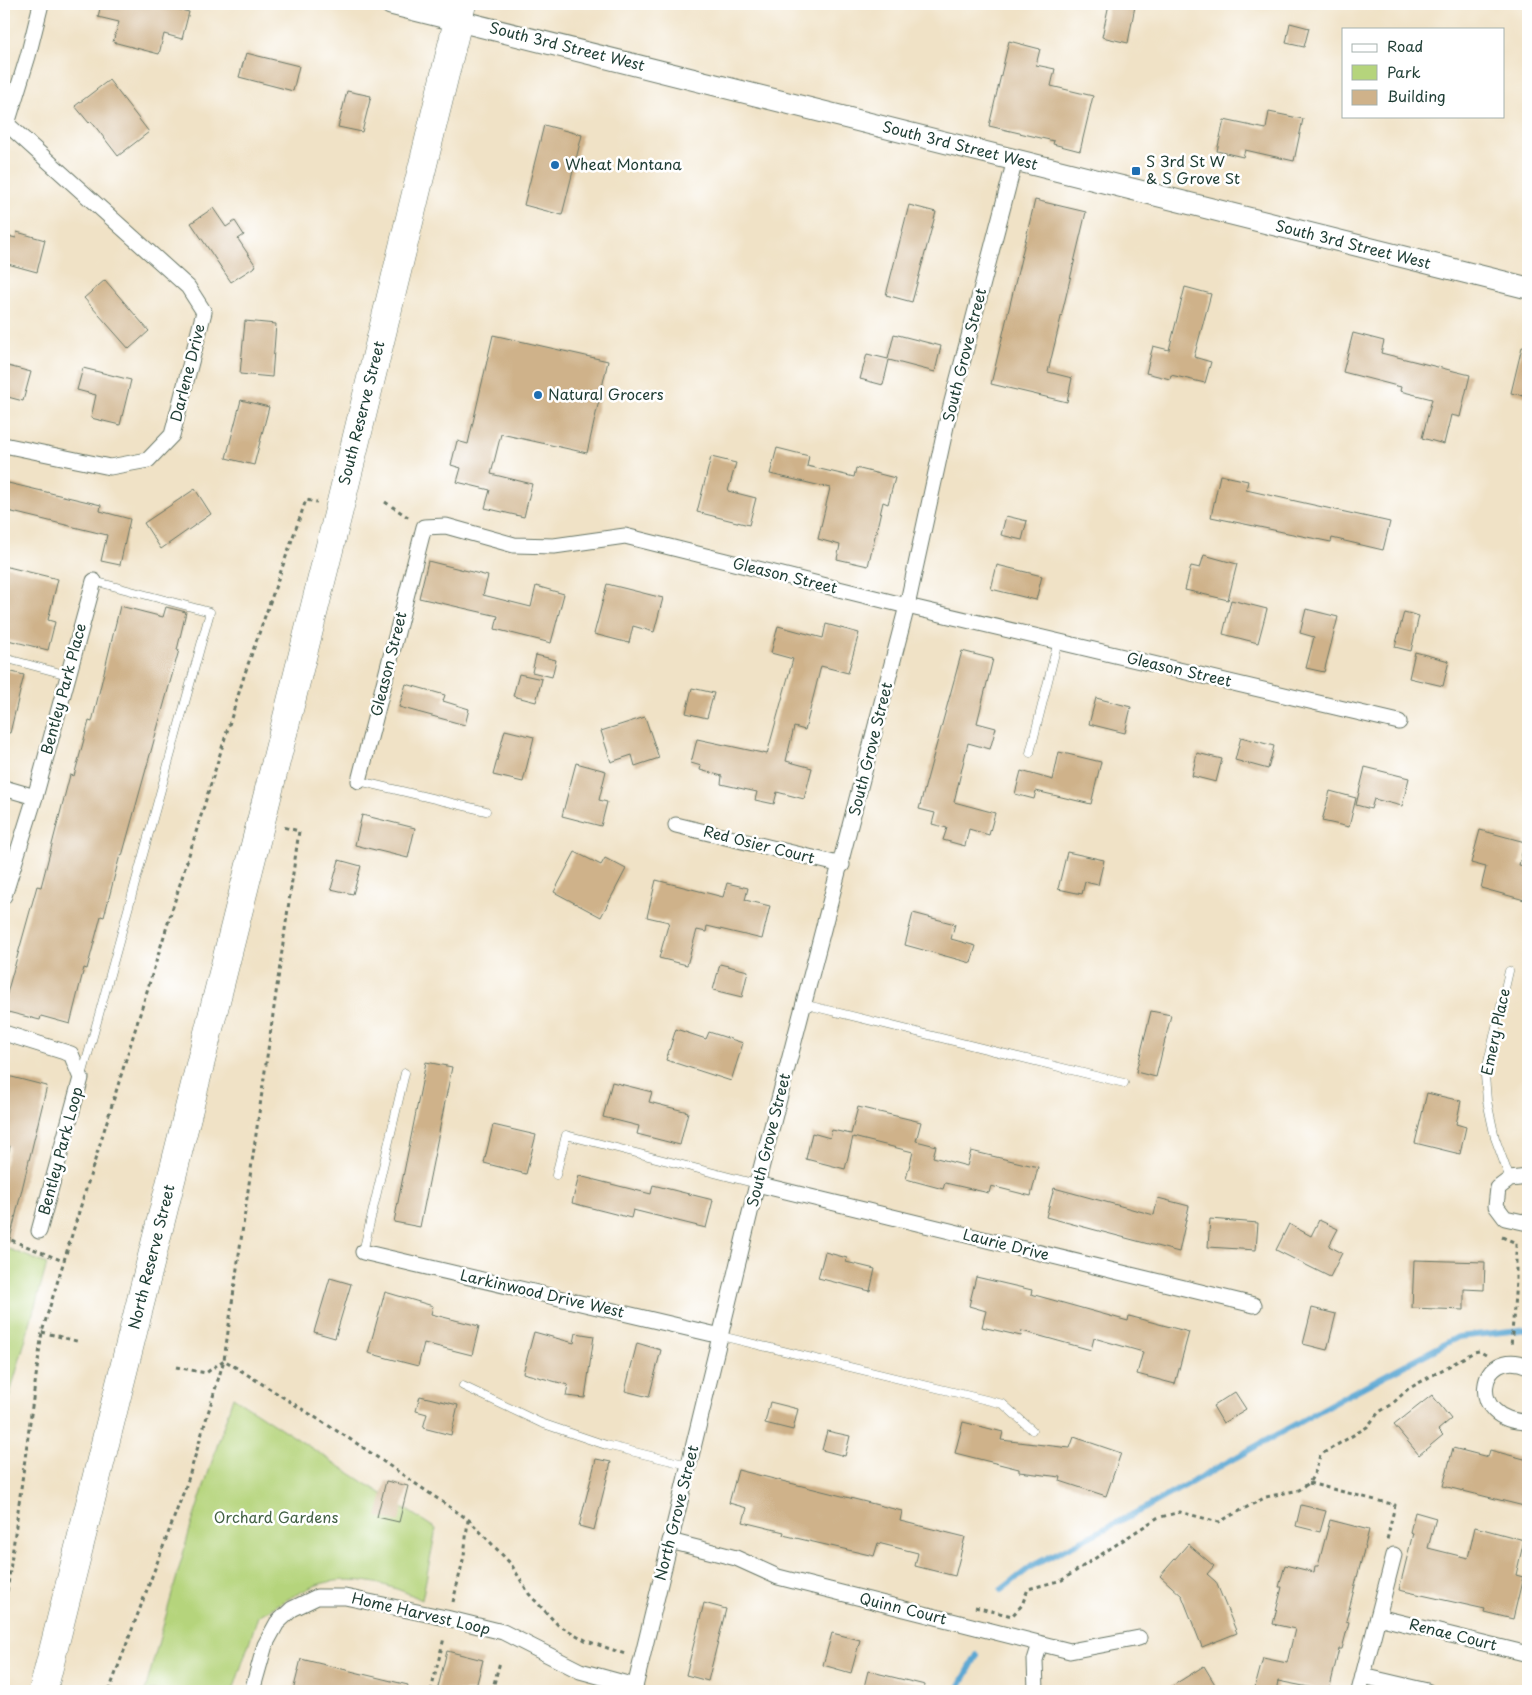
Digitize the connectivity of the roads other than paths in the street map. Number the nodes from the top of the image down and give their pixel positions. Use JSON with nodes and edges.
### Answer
{"nodes":[{"id":1,"x":41,"y":4,"type":"edge"},
{"id":2,"x":391,"y":4,"type":"edge"},
{"id":3,"x":460,"y":12,"type":"edge"},
{"id":4,"x":6,"y":124,"type":"edge"},
{"id":5,"x":1015,"y":160,"type":"junction"},
{"id":6,"x":1528,"y":288,"type":"edge"},
{"id":7,"x":4,"y":445,"type":"edge"},
{"id":8,"x":94,"y":581,"type":"joint"},
{"id":9,"x":907,"y":606,"type":"junction"},
{"id":10,"x":1058,"y":641,"type":"junction"},
{"id":11,"x":4,"y":658,"type":"edge"},
{"id":12,"x":68,"y":675,"type":"junction"},
{"id":13,"x":1399,"y":722,"type":"dead end"},
{"id":14,"x":1030,"y":753,"type":"dead end"},
{"id":15,"x":359,"y":781,"type":"joint"},
{"id":16,"x":4,"y":788,"type":"edge"},
{"id":17,"x":35,"y":797,"type":"junction"},
{"id":18,"x":486,"y":810,"type":"dead end"},
{"id":19,"x":261,"y":822,"type":"joint"},
{"id":20,"x":676,"y":825,"type":"dead end"},
{"id":21,"x":842,"y":865,"type":"junction"},
{"id":22,"x":4,"y":896,"type":"edge"},
{"id":23,"x":1509,"y":971,"type":"dead end"},
{"id":24,"x":803,"y":1004,"type":"junction"},
{"id":25,"x":4,"y":1033,"type":"edge"},
{"id":26,"x":404,"y":1073,"type":"dead end"},
{"id":27,"x":81,"y":1078,"type":"junction"},
{"id":28,"x":1124,"y":1084,"type":"dead end"},
{"id":29,"x":556,"y":1176,"type":"dead end"},
{"id":30,"x":1528,"y":1177,"type":"edge"},
{"id":31,"x":1510,"y":1179,"type":"junction"},
{"id":32,"x":757,"y":1184,"type":"junction"},
{"id":33,"x":1528,"y":1220,"type":"edge"},
{"id":34,"x":39,"y":1231,"type":"dead end"},
{"id":35,"x":363,"y":1252,"type":"joint"},
{"id":36,"x":1254,"y":1305,"type":"dead end"},
{"id":37,"x":721,"y":1336,"type":"junction"},
{"id":38,"x":1528,"y":1366,"type":"edge"},
{"id":39,"x":463,"y":1386,"type":"dead end"},
{"id":40,"x":1528,"y":1422,"type":"edge"},
{"id":41,"x":1032,"y":1430,"type":"dead end"},
{"id":42,"x":688,"y":1465,"type":"junction"},
{"id":43,"x":670,"y":1541,"type":"junction"},
{"id":44,"x":1389,"y":1552,"type":"road end"},
{"id":45,"x":1378,"y":1617,"type":"junction"},
{"id":46,"x":1139,"y":1638,"type":"dead end"},
{"id":47,"x":1040,"y":1644,"type":"junction"},
{"id":48,"x":1528,"y":1654,"type":"edge"},
{"id":49,"x":1363,"y":1676,"type":"junction"},
{"id":50,"x":635,"y":1689,"type":"edge"},
{"id":51,"x":43,"y":1691,"type":"edge"},
{"id":52,"x":252,"y":1691,"type":"edge"},
{"id":53,"x":1036,"y":1691,"type":"edge"},
{"id":54,"x":1359,"y":1691,"type":"edge"},
{"id":55,"x":1427,"y":1691,"type":"edge"}],
"edges":[{"from":1,"to":4,"type":"street","name":"Darlene Drive"},
{"from":2,"to":3,"type":"street","name":"South 3rd Street West"},
{"from":3,"to":5,"type":"street","name":"South 3rd Street West"},
{"from":3,"to":19,"type":"highway","name":"South Reserve Street"},
{"from":4,"to":7,"type":"street","name":"Darlene Drive"},
{"from":5,"to":6,"type":"street","name":"South 3rd Street West"},
{"from":5,"to":9,"type":"street","name":"South Grove Street"},
{"from":8,"to":12,"type":"street","name":"Bentley Park Place"},
{"from":8,"to":27,"type":"lane"},
{"from":9,"to":10,"type":"street","name":"Gleason Street"},
{"from":9,"to":15,"type":"street","name":"Gleason Street"},
{"from":9,"to":21,"type":"street","name":"South Grove Street"},
{"from":10,"to":13,"type":"street","name":"Gleason Street"},
{"from":10,"to":14,"type":"lane"},
{"from":11,"to":12,"type":"lane"},
{"from":12,"to":17,"type":"street","name":"Bentley Park Place"},
{"from":15,"to":18,"type":"lane"},
{"from":16,"to":17,"type":"street"},
{"from":17,"to":22,"type":"street"},
{"from":19,"to":51,"type":"highway","name":"North Reserve Street"},
{"from":20,"to":21,"type":"street","name":"Red Osier Court"},
{"from":21,"to":24,"type":"street","name":"South Grove Street"},
{"from":23,"to":31,"type":"lane","name":"Emery Place"},
{"from":24,"to":28,"type":"lane"},
{"from":24,"to":32,"type":"street","name":"South Grove Street"},
{"from":25,"to":27,"type":"street","name":"Bentley Park Loop"},
{"from":26,"to":35,"type":"lane"},
{"from":27,"to":34,"type":"street","name":"Bentley Park Loop"},
{"from":29,"to":32,"type":"lane"},
{"from":30,"to":31,"type":"street"},
{"from":31,"to":33,"type":"street"},
{"from":32,"to":36,"type":"street","name":"Laurie Drive"},
{"from":32,"to":37,"type":"street","name":"South Grove Street"},
{"from":35,"to":37,"type":"street","name":"Larkinwood Drive West"},
{"from":37,"to":41,"type":"lane"},
{"from":37,"to":42,"type":"street","name":"North Grove Street"},
{"from":38,"to":40,"type":"street"},
{"from":39,"to":42,"type":"lane"},
{"from":42,"to":43,"type":"street","name":"North Grove Street"},
{"from":43,"to":47,"type":"street","name":"Quinn Court"},
{"from":43,"to":50,"type":"street","name":"North Grove Street"},
{"from":44,"to":45,"type":"street"},
{"from":45,"to":48,"type":"street","name":"Renae Court"},
{"from":45,"to":49,"type":"street"},
{"from":46,"to":47,"type":"street","name":"Quinn Court"},
{"from":47,"to":53,"type":"street"},
{"from":49,"to":54,"type":"street"},
{"from":49,"to":55,"type":"street"},
{"from":50,"to":52,"type":"street","name":"Home Harvest Loop"}]}
